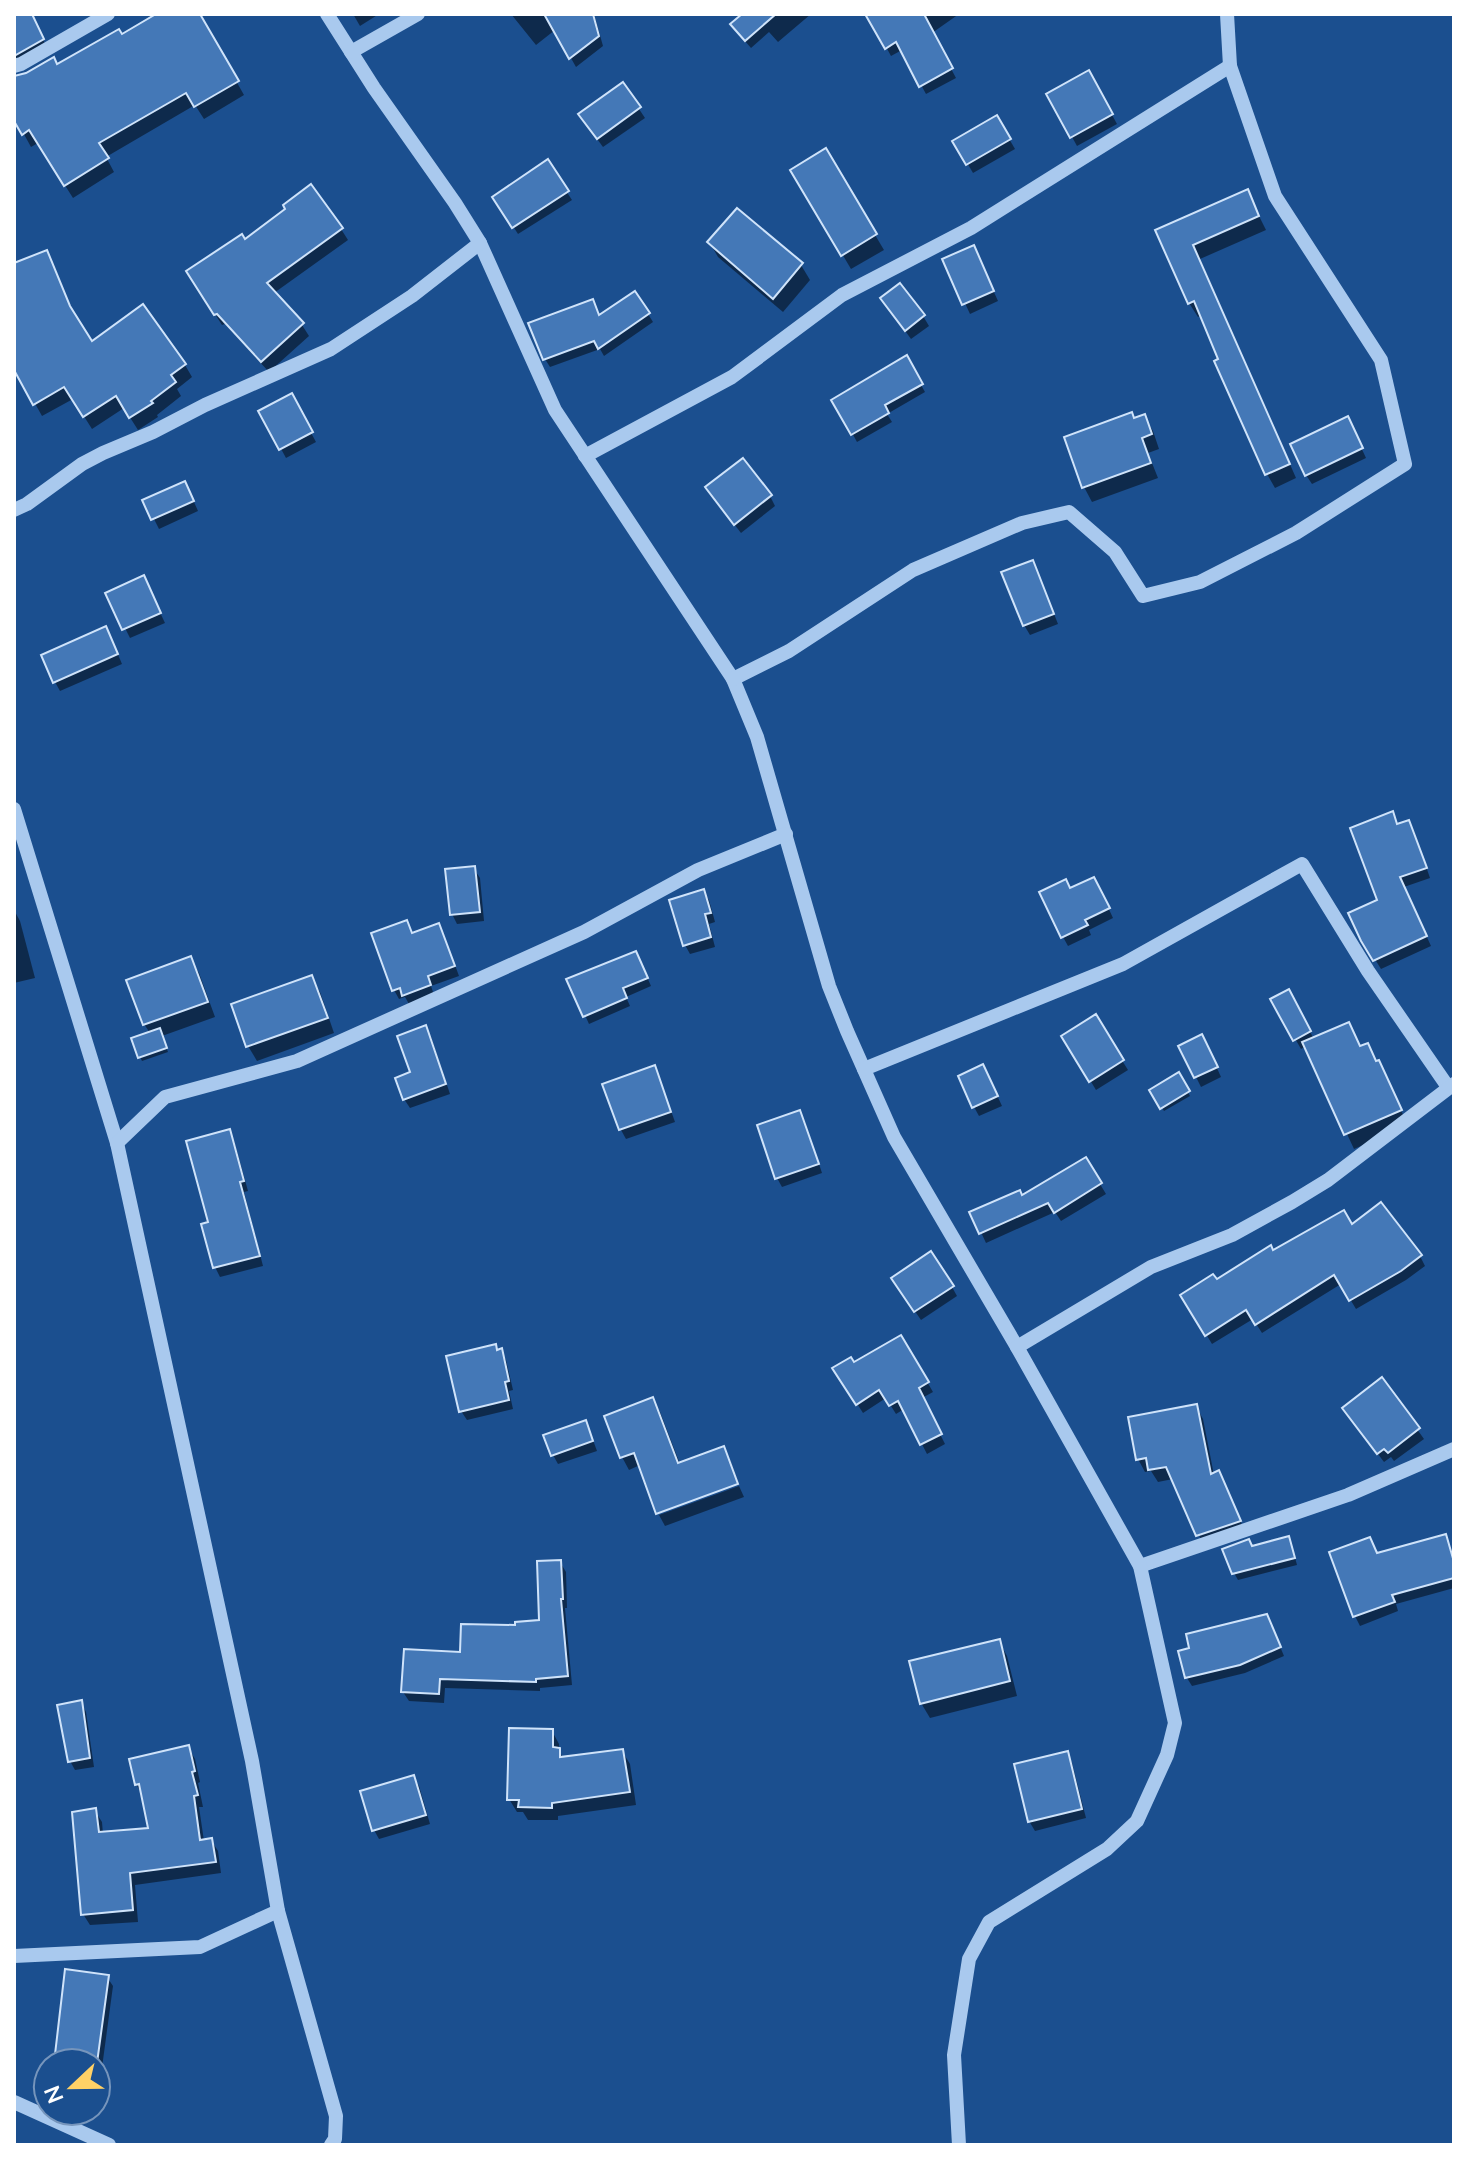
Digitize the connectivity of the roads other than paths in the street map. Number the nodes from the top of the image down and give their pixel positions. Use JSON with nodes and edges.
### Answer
{"nodes":[{"id":1,"x":108,"y":14,"type":"edge"},
{"id":2,"x":327,"y":14,"type":"edge"},
{"id":3,"x":418,"y":14,"type":"edge"},
{"id":4,"x":1227,"y":14,"type":"edge"},
{"id":5,"x":351,"y":52,"type":"junction"},
{"id":6,"x":14,"y":66,"type":"edge"},
{"id":7,"x":1230,"y":66,"type":"junction"},
{"id":8,"x":480,"y":243,"type":"junction"},
{"id":9,"x":585,"y":456,"type":"junction"},
{"id":10,"x":14,"y":510,"type":"edge"},
{"id":11,"x":733,"y":679,"type":"junction"},
{"id":12,"x":14,"y":809,"type":"edge"},
{"id":13,"x":786,"y":834,"type":"junction"},
{"id":14,"x":864,"y":1069,"type":"junction"},
{"id":15,"x":1451,"y":1085,"type":"edge"},
{"id":16,"x":117,"y":1143,"type":"junction"},
{"id":17,"x":1017,"y":1347,"type":"junction"},
{"id":18,"x":1454,"y":1449,"type":"edge"},
{"id":19,"x":1140,"y":1566,"type":"junction"},
{"id":20,"x":278,"y":1911,"type":"junction"},
{"id":21,"x":14,"y":1956,"type":"edge"},
{"id":22,"x":14,"y":2102,"type":"edge"},
{"id":23,"x":109,"y":2145,"type":"edge"},
{"id":24,"x":331,"y":2145,"type":"edge"},
{"id":25,"x":959,"y":2145,"type":"edge"}],
"edges":[{"from":1,"to":6,"type":"street"},
{"from":2,"to":5,"type":"street"},
{"from":3,"to":5,"type":"street"},
{"from":4,"to":7,"type":"street"},
{"from":5,"to":8,"type":"street"},
{"from":7,"to":9,"type":"street"},
{"from":7,"to":11,"type":"street"},
{"from":8,"to":9,"type":"street"},
{"from":8,"to":10,"type":"street"},
{"from":9,"to":11,"type":"street"},
{"from":11,"to":13,"type":"street"},
{"from":12,"to":16,"type":"street"},
{"from":13,"to":14,"type":"street"},
{"from":13,"to":16,"type":"street"},
{"from":14,"to":15,"type":"street"},
{"from":14,"to":17,"type":"street"},
{"from":15,"to":17,"type":"street"},
{"from":16,"to":20,"type":"street"},
{"from":17,"to":19,"type":"street"},
{"from":18,"to":19,"type":"street"},
{"from":19,"to":25,"type":"street"},
{"from":20,"to":21,"type":"street"},
{"from":20,"to":24,"type":"street"},
{"from":22,"to":23,"type":"street"}]}
